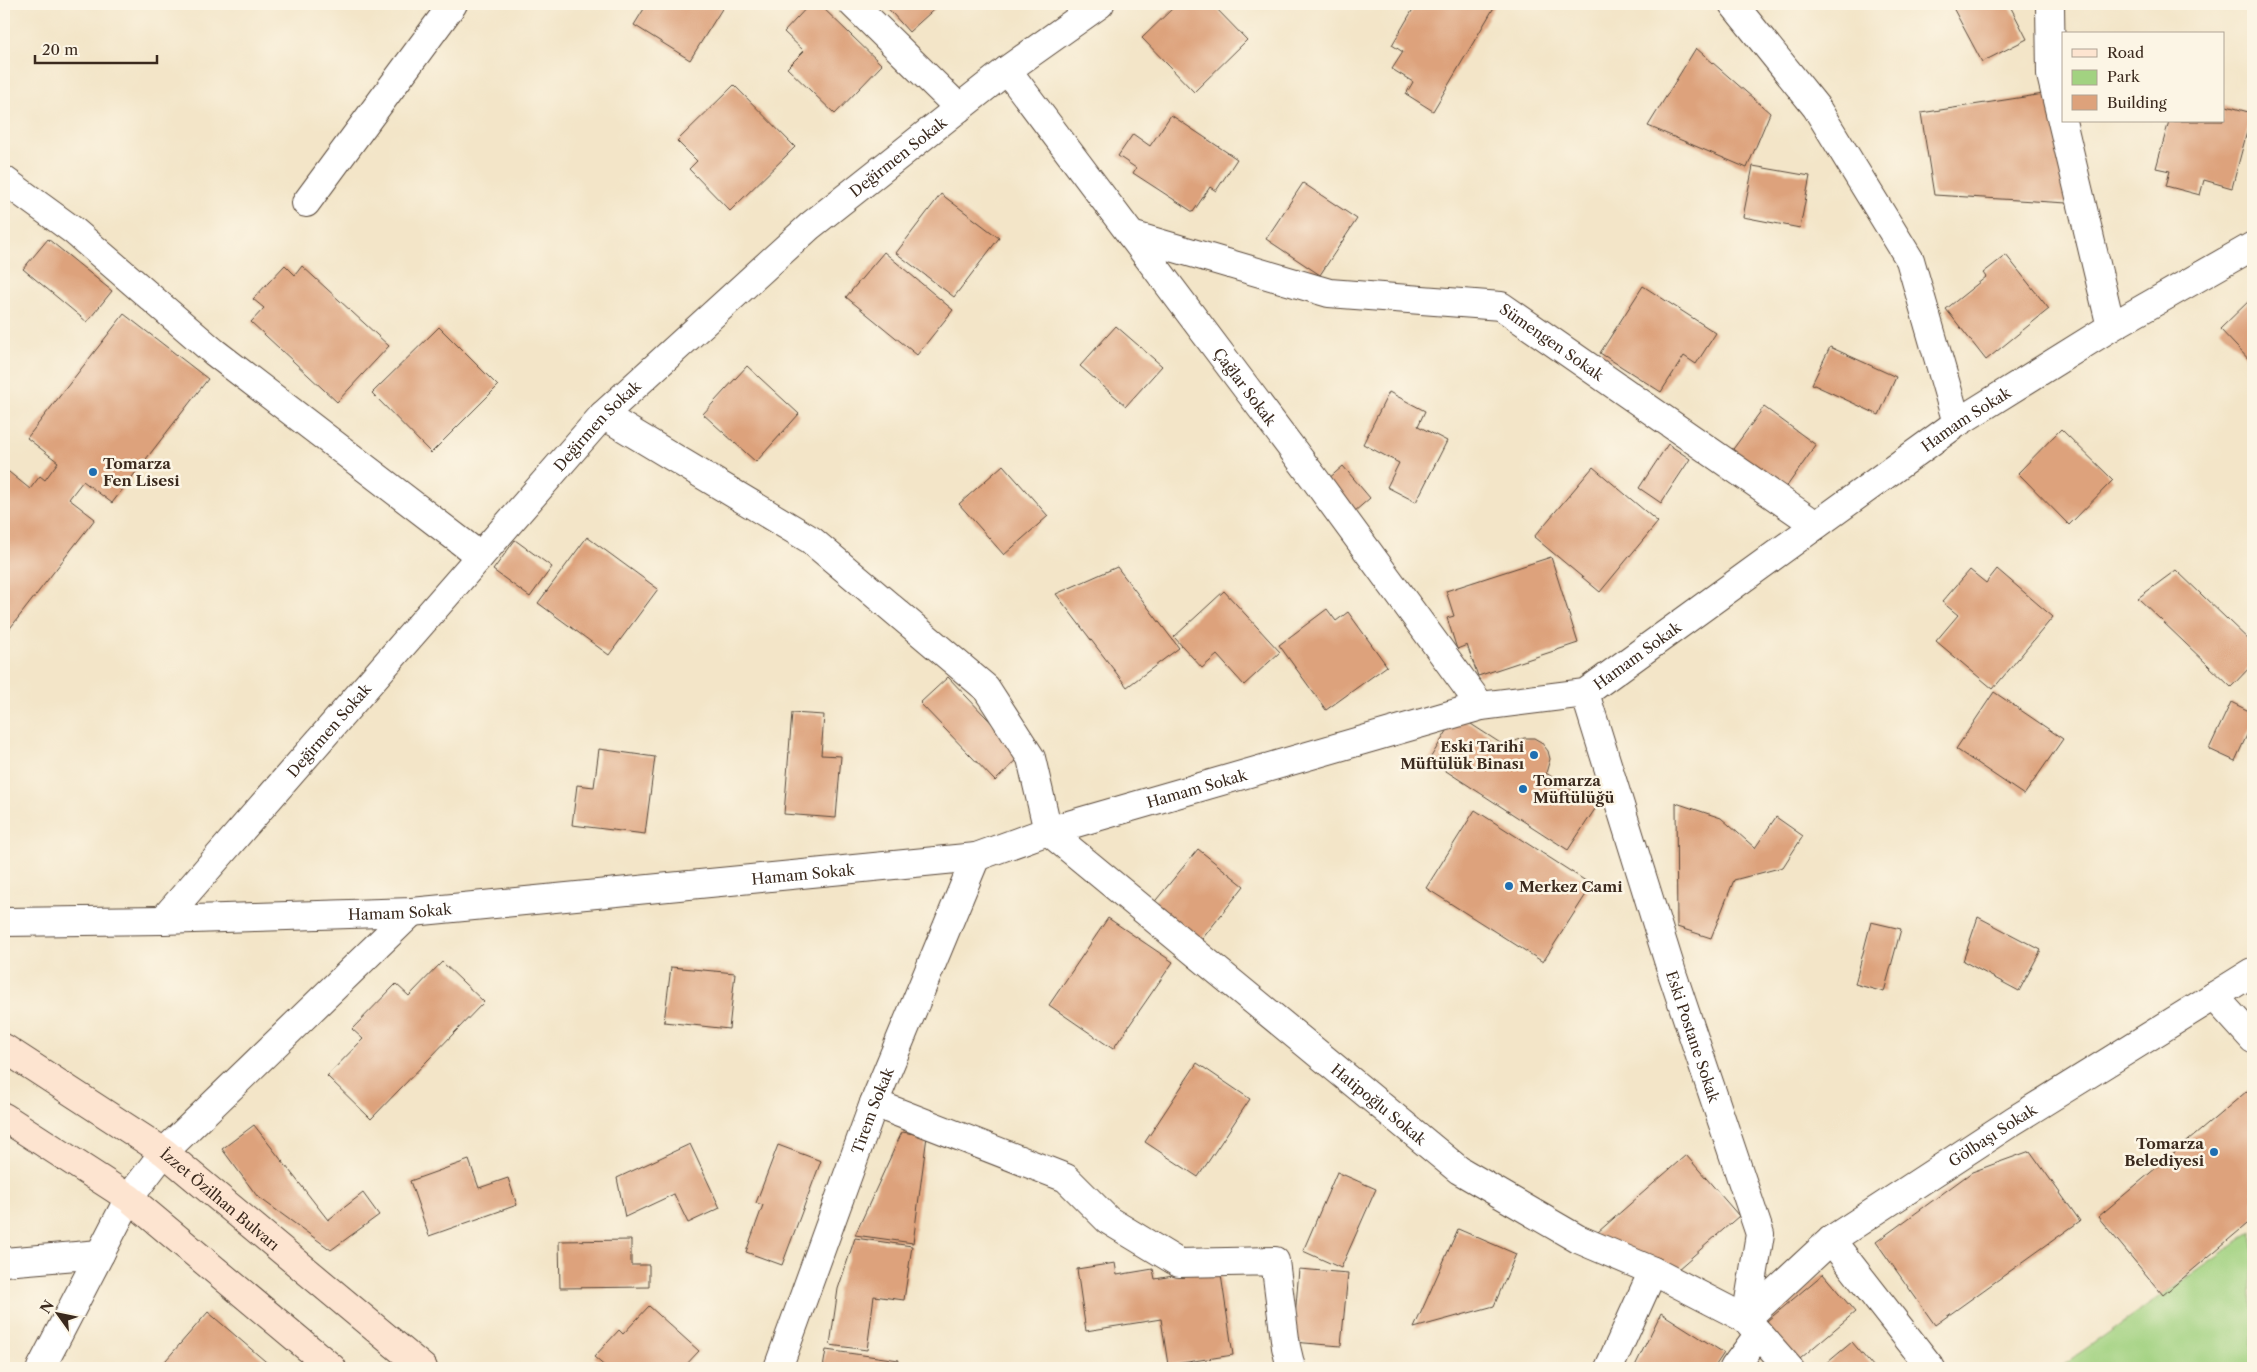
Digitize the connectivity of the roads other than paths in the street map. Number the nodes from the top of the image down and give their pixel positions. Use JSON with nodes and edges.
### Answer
{"nodes":[{"id":1,"x":453,"y":4,"type":"edge"},
{"id":2,"x":853,"y":4,"type":"edge"},
{"id":3,"x":1100,"y":4,"type":"edge"},
{"id":4,"x":1733,"y":4,"type":"edge"},
{"id":5,"x":2050,"y":4,"type":"edge"},
{"id":6,"x":1007,"y":70,"type":"junction"},
{"id":7,"x":960,"y":108,"type":"junction"},
{"id":8,"x":2062,"y":121,"type":"edge"},
{"id":9,"x":2062,"y":122,"type":"edge"},
{"id":10,"x":4,"y":180,"type":"edge"},
{"id":11,"x":306,"y":203,"type":"dead end"},
{"id":12,"x":1131,"y":234,"type":"junction"},
{"id":13,"x":2253,"y":246,"type":"edge"},
{"id":14,"x":2111,"y":327,"type":"junction"},
{"id":15,"x":603,"y":415,"type":"junction"},
{"id":16,"x":1957,"y":424,"type":"junction"},
{"id":17,"x":1816,"y":524,"type":"junction"},
{"id":18,"x":480,"y":556,"type":"junction"},
{"id":19,"x":1585,"y":693,"type":"junction"},
{"id":20,"x":1481,"y":706,"type":"junction"},
{"id":21,"x":1048,"y":831,"type":"junction"},
{"id":22,"x":976,"y":857,"type":"junction"},
{"id":23,"x":412,"y":912,"type":"junction"},
{"id":24,"x":163,"y":920,"type":"junction"},
{"id":25,"x":4,"y":922,"type":"edge"},
{"id":26,"x":2253,"y":972,"type":"edge"},
{"id":27,"x":2214,"y":996,"type":"junction"},
{"id":28,"x":2253,"y":1039,"type":"edge"},
{"id":29,"x":4,"y":1048,"type":"edge"},
{"id":30,"x":874,"y":1103,"type":"junction"},
{"id":31,"x":4,"y":1117,"type":"edge"},
{"id":32,"x":164,"y":1152,"type":"junction"},
{"id":33,"x":129,"y":1198,"type":"junction"},
{"id":34,"x":1831,"y":1240,"type":"junction"},
{"id":35,"x":100,"y":1254,"type":"junction"},
{"id":36,"x":4,"y":1262,"type":"edge"},
{"id":37,"x":1653,"y":1271,"type":"junction"},
{"id":38,"x":1753,"y":1326,"type":"junction"},
{"id":39,"x":40,"y":1368,"type":"edge"},
{"id":40,"x":332,"y":1368,"type":"edge"},
{"id":41,"x":423,"y":1368,"type":"edge"},
{"id":42,"x":778,"y":1368,"type":"edge"},
{"id":43,"x":1291,"y":1368,"type":"edge"},
{"id":44,"x":1609,"y":1368,"type":"edge"},
{"id":45,"x":1734,"y":1368,"type":"edge"},
{"id":46,"x":1789,"y":1368,"type":"edge"},
{"id":47,"x":1931,"y":1368,"type":"edge"}],
"edges":[{"from":1,"to":11,"type":"street"},
{"from":2,"to":7,"type":"street"},
{"from":3,"to":6,"type":"street","name":"Değirmen Sokak"},
{"from":4,"to":16,"type":"street"},
{"from":5,"to":8,"type":"street"},
{"from":6,"to":7,"type":"street","name":"Değirmen Sokak"},
{"from":6,"to":12,"type":"street","name":"Çağlar Sokak"},
{"from":7,"to":15,"type":"street","name":"Değirmen Sokak"},
{"from":9,"to":14,"type":"street"},
{"from":10,"to":18,"type":"street"},
{"from":12,"to":17,"type":"street","name":"Sümengen Sokak"},
{"from":12,"to":20,"type":"street","name":"Çağlar Sokak"},
{"from":13,"to":14,"type":"street","name":"Hamam Sokak"},
{"from":14,"to":16,"type":"street","name":"Hamam Sokak"},
{"from":15,"to":18,"type":"street","name":"Değirmen Sokak"},
{"from":15,"to":21,"type":"street"},
{"from":16,"to":17,"type":"street","name":"Hamam Sokak"},
{"from":17,"to":19,"type":"street","name":"Hamam Sokak"},
{"from":18,"to":24,"type":"street","name":"Değirmen Sokak"},
{"from":19,"to":20,"type":"street","name":"Hamam Sokak"},
{"from":19,"to":38,"type":"street","name":"Eski Postane Sokak"},
{"from":20,"to":21,"type":"street","name":"Hamam Sokak"},
{"from":21,"to":22,"type":"street","name":"Hamam Sokak"},
{"from":21,"to":37,"type":"street","name":"Hatipoğlu Sokak"},
{"from":22,"to":23,"type":"street","name":"Hamam Sokak"},
{"from":22,"to":30,"type":"street","name":"Tirem Sokak"},
{"from":23,"to":24,"type":"street","name":"Hamam Sokak"},
{"from":23,"to":32,"type":"street"},
{"from":24,"to":25,"type":"street","name":"Hamam Sokak"},
{"from":26,"to":27,"type":"street","name":"Gölbaşı Sokak"},
{"from":27,"to":28,"type":"street"},
{"from":27,"to":34,"type":"street","name":"Gölbaşı Sokak"},
{"from":29,"to":32,"type":"main road","name":"İzzet Özilhan Bulvarı"},
{"from":30,"to":42,"type":"street","name":"Tirem Sokak"},
{"from":30,"to":43,"type":"street"},
{"from":31,"to":33,"type":"main road"},
{"from":32,"to":33,"type":"street"},
{"from":32,"to":41,"type":"main road","name":"İzzet Özilhan Bulvarı"},
{"from":33,"to":35,"type":"street"},
{"from":33,"to":40,"type":"main road"},
{"from":34,"to":38,"type":"street","name":"Gölbaşı Sokak"},
{"from":34,"to":47,"type":"street"},
{"from":35,"to":36,"type":"street"},
{"from":35,"to":39,"type":"street"},
{"from":37,"to":38,"type":"street","name":"Hatipoğlu Sokak"},
{"from":37,"to":44,"type":"street"},
{"from":38,"to":45,"type":"street","name":"Gölbaşı Sokak"},
{"from":38,"to":46,"type":"street"}]}
